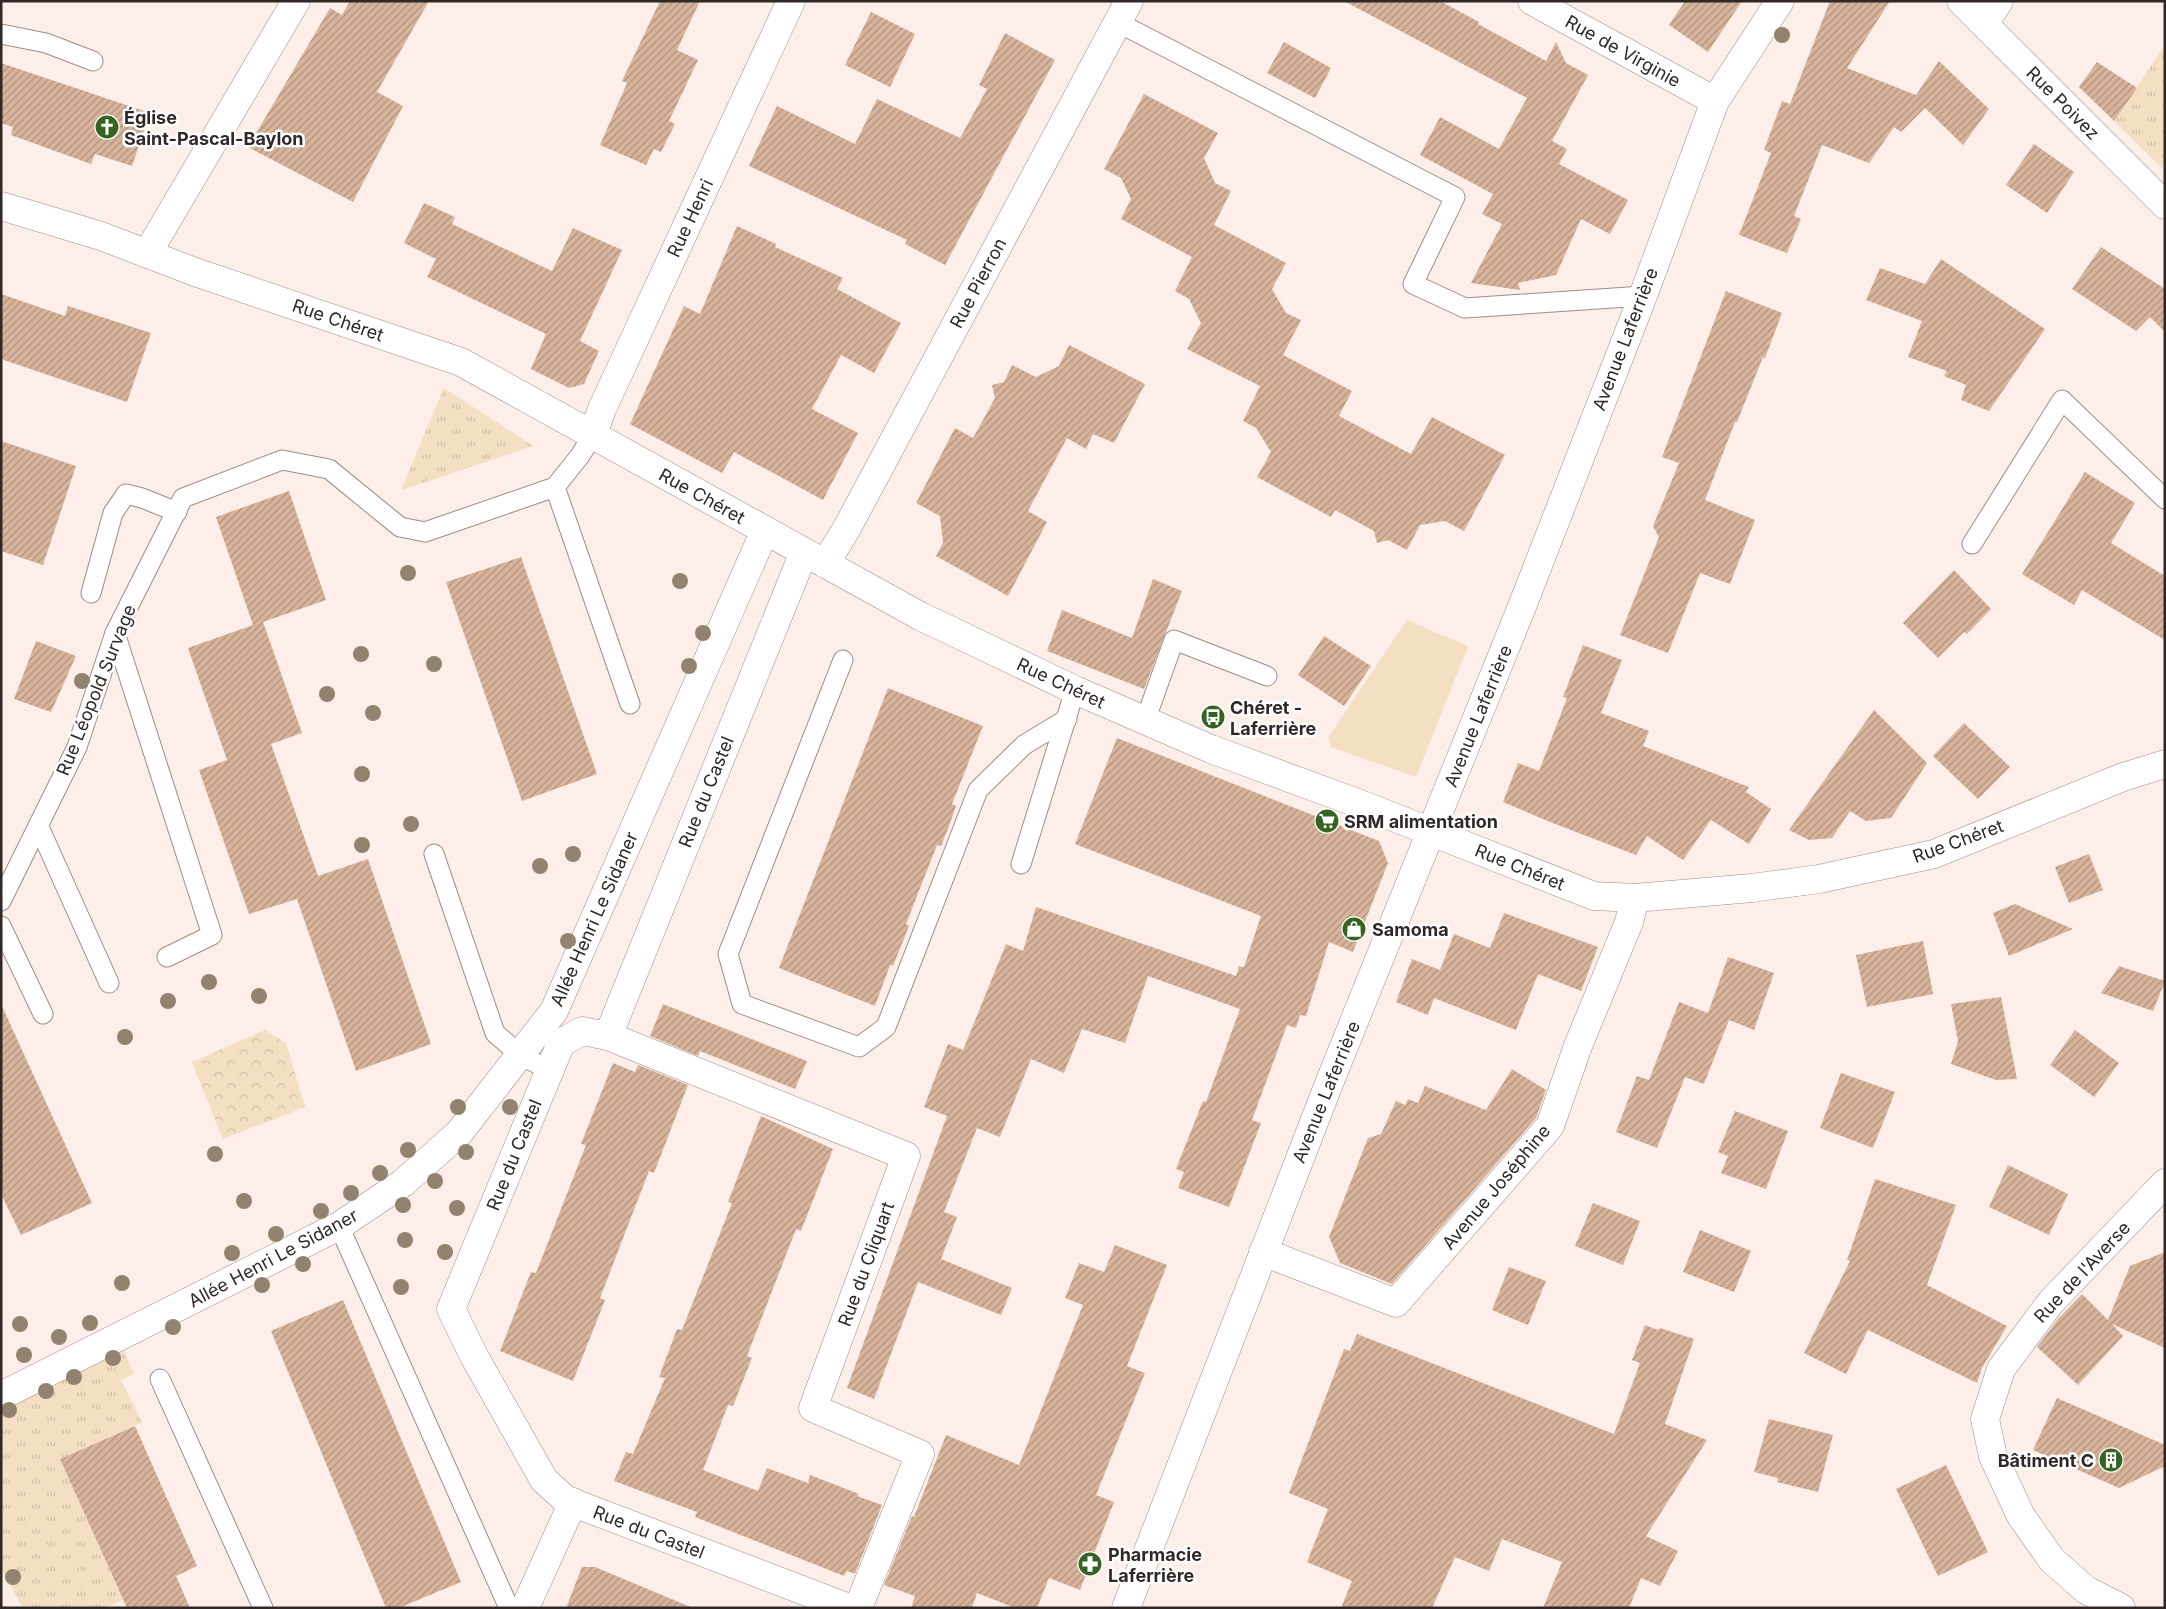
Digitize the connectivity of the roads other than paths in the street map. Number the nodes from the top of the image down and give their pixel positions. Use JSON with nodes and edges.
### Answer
{"nodes":[{"id":1,"x":296,"y":1,"type":"edge"},
{"id":2,"x":791,"y":1,"type":"edge"},
{"id":3,"x":1532,"y":1,"type":"edge"},
{"id":4,"x":1780,"y":1,"type":"edge"},
{"id":5,"x":1960,"y":1,"type":"edge"},
{"id":6,"x":1999,"y":1,"type":"edge"},
{"id":7,"x":1123,"y":12,"type":"edge"},
{"id":8,"x":1984,"y":24,"type":"junction"},
{"id":9,"x":1,"y":34,"type":"edge"},
{"id":10,"x":93,"y":61,"type":"dead end"},
{"id":11,"x":1715,"y":101,"type":"junction"},
{"id":12,"x":2165,"y":205,"type":"edge"},
{"id":13,"x":1,"y":206,"type":"edge"},
{"id":14,"x":147,"y":254,"type":"junction"},
{"id":15,"x":1643,"y":296,"type":"junction"},
{"id":16,"x":592,"y":437,"type":"junction"},
{"id":17,"x":555,"y":486,"type":"junction"},
{"id":18,"x":2165,"y":499,"type":"edge"},
{"id":19,"x":177,"y":512,"type":"junction"},
{"id":20,"x":765,"y":530,"type":"junction"},
{"id":21,"x":1972,"y":544,"type":"dead end"},
{"id":22,"x":815,"y":558,"type":"junction"},
{"id":23,"x":90,"y":593,"type":"dead end"},
{"id":24,"x":115,"y":633,"type":"junction"},
{"id":25,"x":843,"y":660,"type":"dead end"},
{"id":26,"x":1267,"y":676,"type":"dead end"},
{"id":27,"x":1075,"y":690,"type":"junction"},
{"id":28,"x":630,"y":704,"type":"dead end"},
{"id":29,"x":1067,"y":718,"type":"junction"},
{"id":30,"x":1145,"y":721,"type":"junction"},
{"id":31,"x":2165,"y":764,"type":"edge"},
{"id":32,"x":39,"y":827,"type":"junction"},
{"id":33,"x":1430,"y":831,"type":"junction"},
{"id":34,"x":434,"y":854,"type":"dead end"},
{"id":35,"x":1021,"y":864,"type":"dead end"},
{"id":36,"x":1635,"y":898,"type":"junction"},
{"id":37,"x":1,"y":901,"type":"edge"},
{"id":38,"x":1,"y":926,"type":"edge"},
{"id":39,"x":167,"y":957,"type":"dead end"},
{"id":40,"x":109,"y":983,"type":"dead end"},
{"id":41,"x":43,"y":1014,"type":"dead end"},
{"id":42,"x":608,"y":1036,"type":"junction"},
{"id":43,"x":520,"y":1055,"type":"junction"},
{"id":44,"x":549,"y":1070,"type":"junction"},
{"id":45,"x":2165,"y":1183,"type":"edge"},
{"id":46,"x":339,"y":1226,"type":"junction"},
{"id":47,"x":1263,"y":1252,"type":"junction"},
{"id":48,"x":160,"y":1379,"type":"dead end"},
{"id":49,"x":1,"y":1396,"type":"edge"},
{"id":50,"x":573,"y":1502,"type":"junction"},
{"id":51,"x":802,"y":1600,"type":"edge"},
{"id":52,"x":263,"y":1608,"type":"edge"},
{"id":53,"x":508,"y":1608,"type":"edge"},
{"id":54,"x":525,"y":1608,"type":"edge"},
{"id":55,"x":850,"y":1608,"type":"edge"},
{"id":56,"x":858,"y":1608,"type":"edge"},
{"id":57,"x":1126,"y":1608,"type":"edge"},
{"id":58,"x":2121,"y":1608,"type":"edge"}],
"edges":[{"from":1,"to":14,"type":"street"},
{"from":2,"to":16,"type":"street","name":"Rue Henri"},
{"from":3,"to":11,"type":"street","name":"Rue de Virginie"},
{"from":4,"to":11,"type":"street","name":"Avenue Laferrière"},
{"from":5,"to":8,"type":"street","name":"Rue Poivez"},
{"from":6,"to":8,"type":"street"},
{"from":7,"to":15,"type":"lane"},
{"from":7,"to":22,"type":"street","name":"Rue Pierron"},
{"from":8,"to":12,"type":"street","name":"Rue Poivez"},
{"from":9,"to":10,"type":"lane"},
{"from":11,"to":15,"type":"street","name":"Avenue Laferrière"},
{"from":13,"to":14,"type":"street","name":"Rue Chéret"},
{"from":14,"to":16,"type":"street","name":"Rue Chéret"},
{"from":15,"to":33,"type":"street","name":"Avenue Laferrière"},
{"from":16,"to":17,"type":"lane"},
{"from":16,"to":20,"type":"street","name":"Rue Chéret"},
{"from":17,"to":19,"type":"lane","name":"Rue Léopold Survage"},
{"from":17,"to":28,"type":"lane"},
{"from":18,"to":21,"type":"lane"},
{"from":19,"to":23,"type":"lane"},
{"from":19,"to":24,"type":"lane","name":"Rue Léopold Survage"},
{"from":20,"to":22,"type":"street","name":"Rue Chéret"},
{"from":20,"to":43,"type":"street","name":"Allée Henri Le Sidaner"},
{"from":22,"to":27,"type":"street","name":"Rue Chéret"},
{"from":22,"to":42,"type":"street","name":"Rue du Castel"},
{"from":24,"to":32,"type":"lane","name":"Rue Léopold Survage"},
{"from":24,"to":39,"type":"lane"},
{"from":25,"to":29,"type":"lane"},
{"from":26,"to":30,"type":"lane"},
{"from":27,"to":29,"type":"lane"},
{"from":27,"to":30,"type":"street","name":"Rue Chéret"},
{"from":29,"to":35,"type":"lane"},
{"from":30,"to":33,"type":"street","name":"Rue Chéret"},
{"from":31,"to":36,"type":"street","name":"Rue Chéret"},
{"from":32,"to":37,"type":"lane","name":"Rue Léopold Survage"},
{"from":32,"to":40,"type":"lane"},
{"from":33,"to":36,"type":"street","name":"Rue Chéret"},
{"from":33,"to":47,"type":"street","name":"Avenue Laferrière"},
{"from":34,"to":43,"type":"lane"},
{"from":36,"to":47,"type":"street","name":"Avenue Joséphine"},
{"from":38,"to":41,"type":"lane"},
{"from":42,"to":44,"type":"street","name":"Rue du Castel"},
{"from":42,"to":56,"type":"street","name":"Rue du Cliquart"},
{"from":43,"to":44,"type":"lane"},
{"from":43,"to":46,"type":"street","name":"Allée Henri Le Sidaner"},
{"from":44,"to":50,"type":"street","name":"Rue du Castel"},
{"from":45,"to":58,"type":"street","name":"Rue de l'Averse"},
{"from":46,"to":49,"type":"street","name":"Allée Henri Le Sidaner"},
{"from":46,"to":53,"type":"lane"},
{"from":47,"to":57,"type":"street","name":"Avenue Laferrière"},
{"from":48,"to":52,"type":"lane"},
{"from":50,"to":51,"type":"street","name":"Rue du Castel"},
{"from":50,"to":54,"type":"street"},
{"from":51,"to":55,"type":"street","name":"Rue du Castel"}]}
